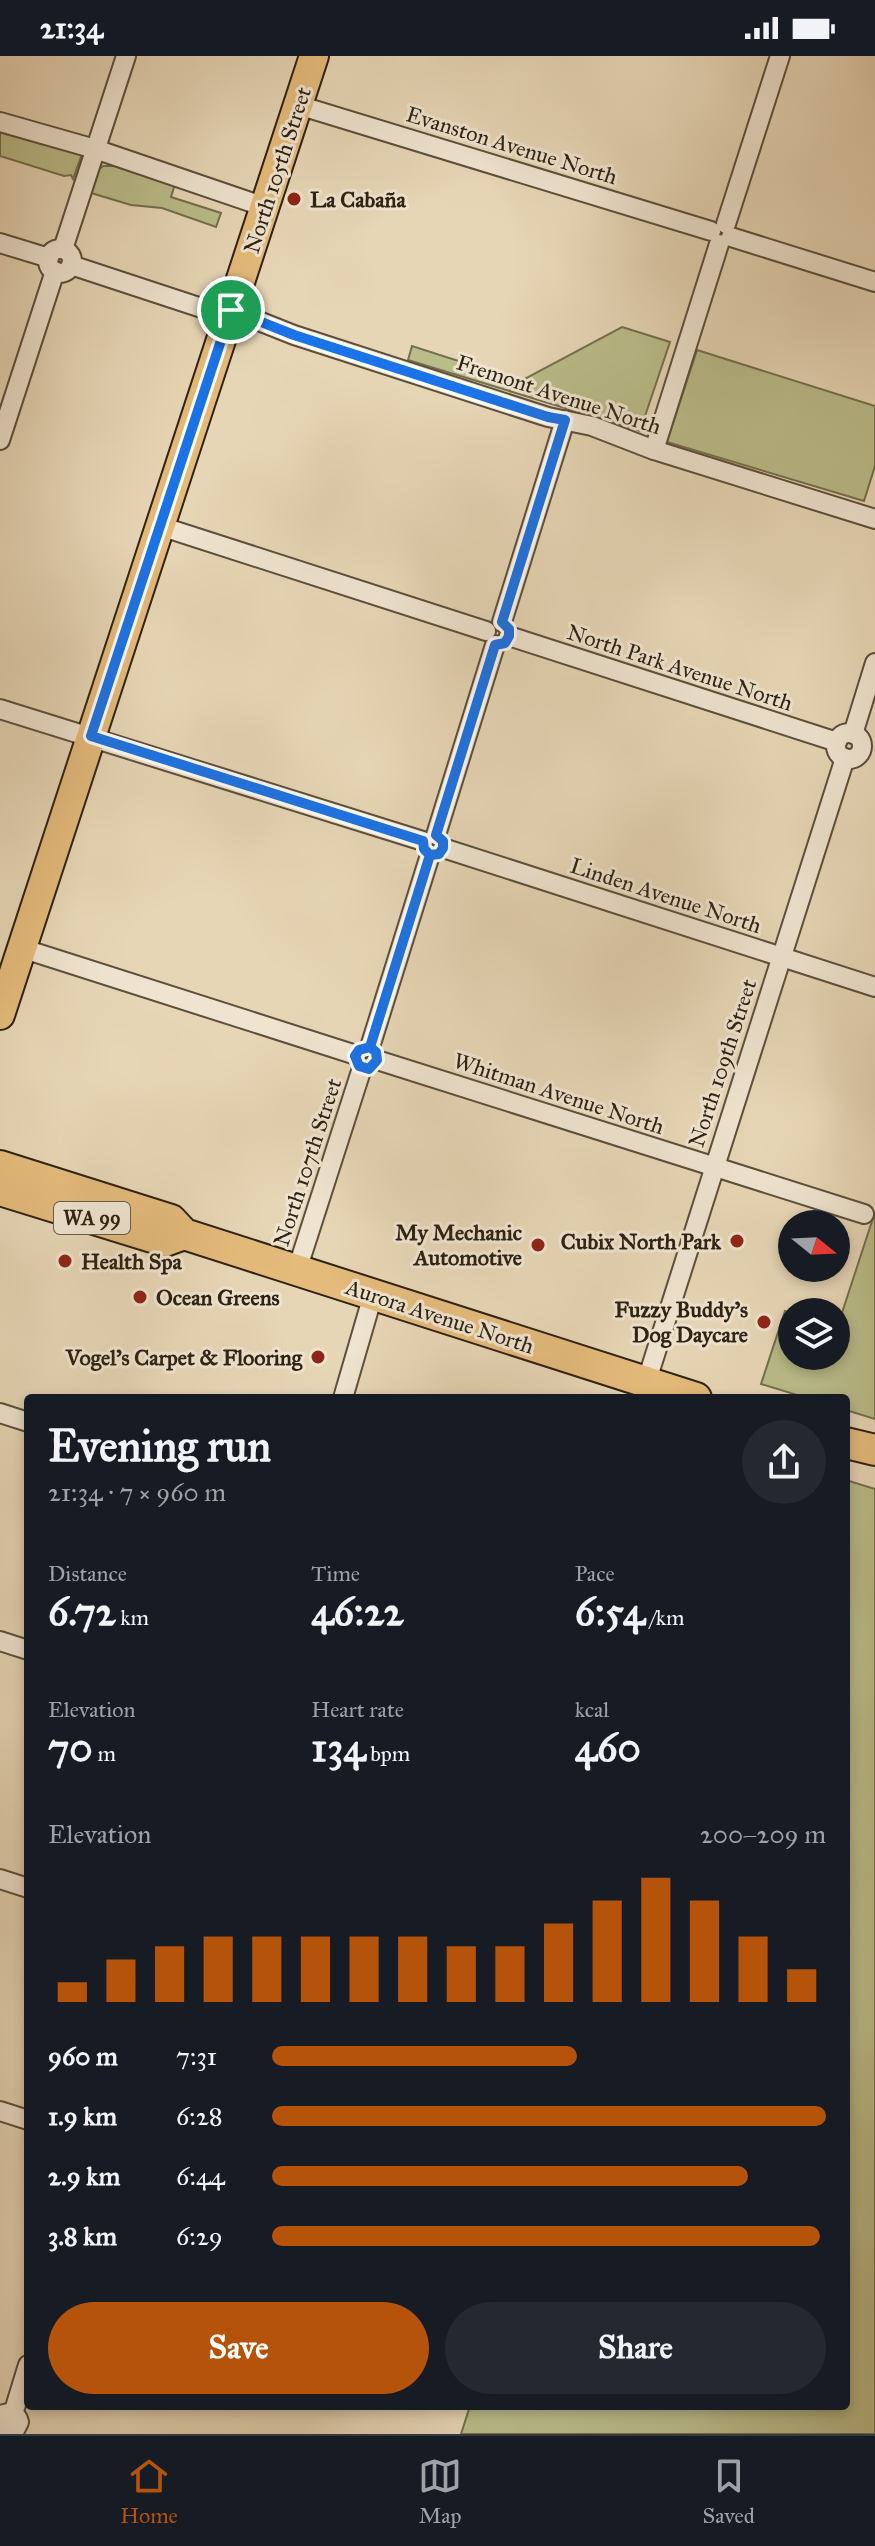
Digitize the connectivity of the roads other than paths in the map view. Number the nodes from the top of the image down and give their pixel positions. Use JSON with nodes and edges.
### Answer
{"nodes":[{"id":1,"x":126,"y":56,"type":"edge"},
{"id":2,"x":314,"y":56,"type":"edge"},
{"id":3,"x":780,"y":56,"type":"edge"},
{"id":4,"x":298,"y":105,"type":"junction"},
{"id":5,"x":0,"y":122,"type":"edge"},
{"id":6,"x":95,"y":149,"type":"junction"},
{"id":7,"x":265,"y":207,"type":"junction"},
{"id":8,"x":722,"y":234,"type":"junction"},
{"id":9,"x":0,"y":243,"type":"edge"},
{"id":10,"x":60,"y":261,"type":"junction"},
{"id":11,"x":875,"y":282,"type":"edge"},
{"id":12,"x":230,"y":314,"type":"junction"},
{"id":13,"x":565,"y":420,"type":"junction"},
{"id":14,"x":0,"y":440,"type":"edge"},
{"id":15,"x":654,"y":450,"type":"junction"},
{"id":16,"x":875,"y":519,"type":"edge"},
{"id":17,"x":160,"y":526,"type":"junction"},
{"id":18,"x":498,"y":634,"type":"junction"},
{"id":19,"x":875,"y":663,"type":"edge"},
{"id":20,"x":0,"y":709,"type":"edge"},
{"id":21,"x":91,"y":736,"type":"junction"},
{"id":22,"x":854,"y":748,"type":"edge"},
{"id":23,"x":433,"y":845,"type":"junction"},
{"id":24,"x":21,"y":948,"type":"junction"},
{"id":25,"x":781,"y":958,"type":"junction"},
{"id":26,"x":875,"y":987,"type":"edge"},
{"id":27,"x":0,"y":1015,"type":"edge"},
{"id":28,"x":366,"y":1057,"type":"junction"},
{"id":29,"x":0,"y":1166,"type":"edge"},
{"id":30,"x":714,"y":1168,"type":"junction"},
{"id":31,"x":0,"y":1190,"type":"edge"},
{"id":32,"x":864,"y":1214,"type":"dead end"},
{"id":33,"x":184,"y":1234,"type":"junction"},
{"id":34,"x":297,"y":1270,"type":"junction"},
{"id":35,"x":373,"y":1295,"type":"junction"},
{"id":36,"x":646,"y":1383,"type":"junction"},
{"id":37,"x":344,"y":1394,"type":"edge"},
{"id":38,"x":683,"y":1394,"type":"edge"},
{"id":39,"x":0,"y":1413,"type":"edge"},
{"id":40,"x":24,"y":1421,"type":"edge"},
{"id":41,"x":850,"y":1444,"type":"edge"},
{"id":42,"x":875,"y":1450,"type":"edge"},
{"id":43,"x":0,"y":1641,"type":"edge"},
{"id":44,"x":24,"y":1649,"type":"edge"},
{"id":45,"x":0,"y":1879,"type":"edge"},
{"id":46,"x":24,"y":1887,"type":"edge"},
{"id":47,"x":0,"y":2111,"type":"edge"},
{"id":48,"x":24,"y":2119,"type":"edge"},
{"id":49,"x":24,"y":2377,"type":"edge"},
{"id":50,"x":8,"y":2425,"type":"edge"}],
"edges":[{"from":1,"to":6,"type":"street"},
{"from":2,"to":4,"type":"main road","name":"North 105th Street"},
{"from":3,"to":8,"type":"street"},
{"from":4,"to":7,"type":"main road","name":"North 105th Street"},
{"from":4,"to":8,"type":"street","name":"Evanston Avenue North"},
{"from":5,"to":6,"type":"street"},
{"from":6,"to":7,"type":"street"},
{"from":6,"to":10,"type":"street"},
{"from":7,"to":12,"type":"main road","name":"North 105th Street"},
{"from":8,"to":11,"type":"street","name":"Evanston Avenue North"},
{"from":8,"to":15,"type":"street"},
{"from":9,"to":10,"type":"street","name":"Fremont Avenue North"},
{"from":10,"to":12,"type":"street","name":"Fremont Avenue North"},
{"from":10,"to":14,"type":"street"},
{"from":12,"to":13,"type":"street","name":"Fremont Avenue North"},
{"from":12,"to":17,"type":"main road","name":"North 105th Street"},
{"from":13,"to":15,"type":"street","name":"Fremont Avenue North"},
{"from":13,"to":18,"type":"street","name":"North 107th Street"},
{"from":15,"to":16,"type":"street","name":"Fremont Avenue North"},
{"from":17,"to":18,"type":"street","name":"North Park Avenue North"},
{"from":17,"to":21,"type":"main road","name":"North 105th Street"},
{"from":18,"to":22,"type":"street","name":"North Park Avenue North"},
{"from":18,"to":23,"type":"street","name":"North 107th Street"},
{"from":19,"to":22,"type":"street","name":"North 109th Street"},
{"from":20,"to":21,"type":"street","name":"Linden Avenue North"},
{"from":21,"to":23,"type":"street","name":"Linden Avenue North"},
{"from":21,"to":24,"type":"main road","name":"North 105th Street"},
{"from":22,"to":25,"type":"street","name":"North 109th Street"},
{"from":23,"to":25,"type":"street","name":"Linden Avenue North"},
{"from":23,"to":28,"type":"street","name":"North 107th Street"},
{"from":24,"to":27,"type":"main road","name":"North 105th Street"},
{"from":24,"to":28,"type":"street","name":"Whitman Avenue North"},
{"from":25,"to":26,"type":"street","name":"Linden Avenue North"},
{"from":25,"to":30,"type":"street","name":"North 109th Street"},
{"from":28,"to":30,"type":"street","name":"Whitman Avenue North"},
{"from":28,"to":34,"type":"street","name":"North 107th Street"},
{"from":29,"to":33,"type":"highway","name":"Aurora Avenue North","number":"WA 99"},
{"from":30,"to":32,"type":"street","name":"Whitman Avenue North"},
{"from":30,"to":36,"type":"street","name":"North 109th Street"},
{"from":31,"to":33,"type":"highway","name":"Aurora Avenue North","number":"WA 99"},
{"from":33,"to":34,"type":"highway","name":"Aurora Avenue North","number":"WA 99"},
{"from":34,"to":35,"type":"highway","name":"Aurora Avenue North","number":"WA 99"},
{"from":35,"to":36,"type":"highway","name":"Aurora Avenue North","number":"WA 99"},
{"from":35,"to":37,"type":"street"},
{"from":36,"to":38,"type":"highway","name":"Aurora Avenue North","number":"WA 99"},
{"from":39,"to":40,"type":"street"},
{"from":41,"to":42,"type":"highway"},
{"from":43,"to":44,"type":"street"},
{"from":45,"to":46,"type":"street"},
{"from":47,"to":48,"type":"street"},
{"from":49,"to":50,"type":"street"}]}
